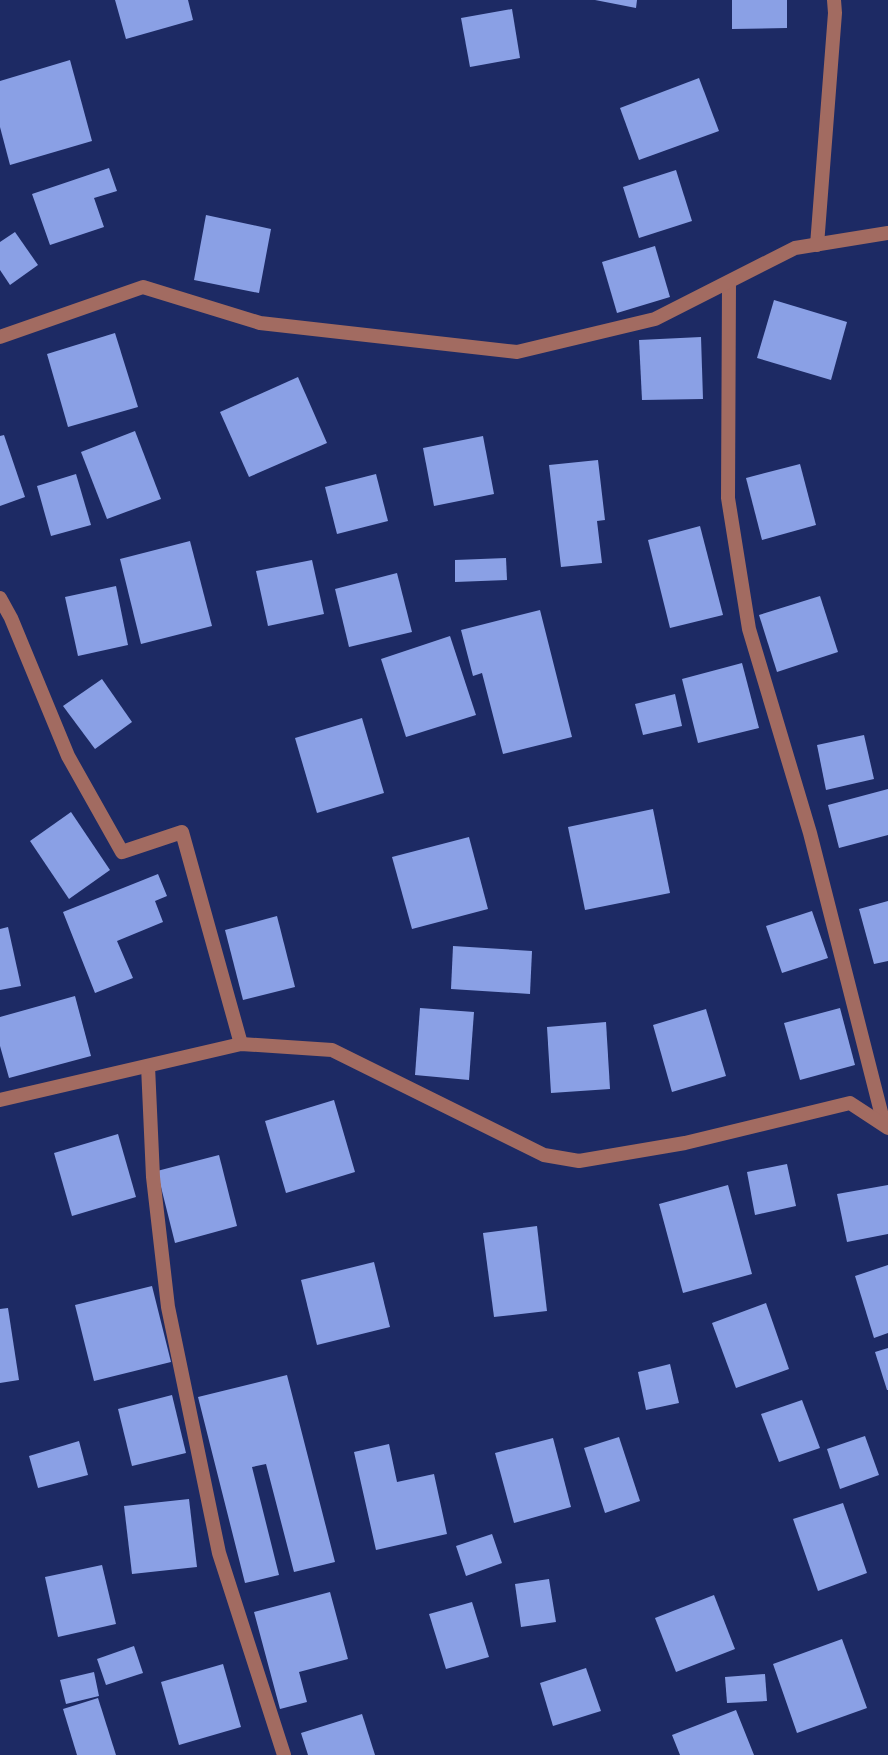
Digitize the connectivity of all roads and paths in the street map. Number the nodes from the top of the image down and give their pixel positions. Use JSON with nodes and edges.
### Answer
{"nodes":[{"id":1,"x":834,"y":0,"type":"edge"},
{"id":2,"x":888,"y":233,"type":"edge"},
{"id":3,"x":817,"y":245,"type":"junction"},
{"id":4,"x":730,"y":282,"type":"junction"},
{"id":5,"x":0,"y":337,"type":"edge"},
{"id":6,"x":0,"y":598,"type":"edge"},
{"id":7,"x":241,"y":1044,"type":"junction"},
{"id":8,"x":148,"y":1066,"type":"junction"},
{"id":9,"x":0,"y":1100,"type":"edge"},
{"id":10,"x":886,"y":1126,"type":"edge"},
{"id":11,"x":284,"y":1755,"type":"edge"}],
"edges":[{"from":1,"to":3,"type":"street"},
{"from":2,"to":3,"type":"street"},
{"from":3,"to":4,"type":"street"},
{"from":4,"to":5,"type":"street"},
{"from":4,"to":10,"type":"street"},
{"from":6,"to":7,"type":"street"},
{"from":7,"to":8,"type":"street"},
{"from":7,"to":10,"type":"street"},
{"from":8,"to":9,"type":"street"},
{"from":8,"to":11,"type":"street"}]}
